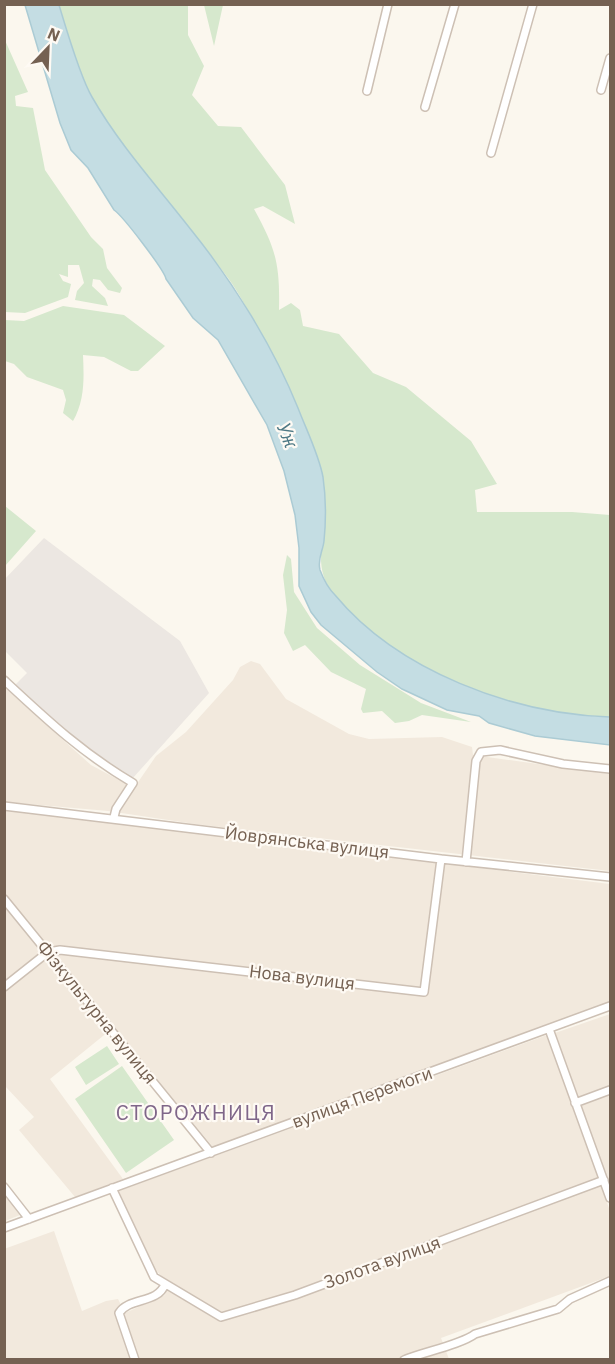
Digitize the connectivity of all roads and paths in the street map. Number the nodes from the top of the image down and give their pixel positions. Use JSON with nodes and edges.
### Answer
{"nodes":[{"id":1,"x":388,"y":4,"type":"edge"},
{"id":2,"x":455,"y":4,"type":"edge"},
{"id":3,"x":533,"y":4,"type":"edge"},
{"id":4,"x":610,"y":58,"type":"edge"},
{"id":5,"x":601,"y":90,"type":"dead end"},
{"id":6,"x":367,"y":92,"type":"dead end"},
{"id":7,"x":425,"y":107,"type":"dead end"},
{"id":8,"x":491,"y":153,"type":"dead end"},
{"id":9,"x":4,"y":680,"type":"edge"},
{"id":10,"x":610,"y":769,"type":"edge"},
{"id":11,"x":4,"y":806,"type":"edge"},
{"id":12,"x":114,"y":818,"type":"junction"},
{"id":13,"x":441,"y":859,"type":"junction"},
{"id":14,"x":466,"y":862,"type":"junction"},
{"id":15,"x":610,"y":877,"type":"edge"},
{"id":16,"x":4,"y":900,"type":"edge"},
{"id":17,"x":48,"y":952,"type":"junction"},
{"id":18,"x":4,"y":987,"type":"edge"},
{"id":19,"x":610,"y":1006,"type":"edge"},
{"id":20,"x":549,"y":1029,"type":"junction"},
{"id":21,"x":610,"y":1090,"type":"edge"},
{"id":22,"x":575,"y":1103,"type":"junction"},
{"id":23,"x":211,"y":1153,"type":"junction"},
{"id":24,"x":604,"y":1180,"type":"junction"},
{"id":25,"x":4,"y":1187,"type":"edge"},
{"id":26,"x":112,"y":1188,"type":"junction"},
{"id":27,"x":610,"y":1198,"type":"edge"},
{"id":28,"x":29,"y":1219,"type":"junction"},
{"id":29,"x":4,"y":1228,"type":"edge"},
{"id":30,"x":610,"y":1281,"type":"edge"},
{"id":31,"x":165,"y":1284,"type":"junction"},
{"id":32,"x":135,"y":1359,"type":"edge"},
{"id":33,"x":404,"y":1359,"type":"edge"}],
"edges":[{"from":1,"to":6,"type":"street"},
{"from":2,"to":7,"type":"street"},
{"from":3,"to":8,"type":"street"},
{"from":4,"to":5,"type":"street"},
{"from":9,"to":12,"type":"street"},
{"from":10,"to":14,"type":"street"},
{"from":11,"to":12,"type":"street","name":"Йоврянська вулиця"},
{"from":12,"to":13,"type":"street","name":"Йоврянська вулиця"},
{"from":13,"to":14,"type":"street","name":"Йоврянська вулиця"},
{"from":13,"to":17,"type":"street","name":"Нова вулиця"},
{"from":14,"to":15,"type":"street","name":"Йоврянська вулиця"},
{"from":16,"to":17,"type":"street","name":"Фізкультурна вулиця"},
{"from":17,"to":18,"type":"street"},
{"from":17,"to":23,"type":"street","name":"Фізкультурна вулиця"},
{"from":19,"to":20,"type":"street","name":"вулиця Перемоги"},
{"from":20,"to":22,"type":"street"},
{"from":20,"to":23,"type":"street","name":"вулиця Перемоги"},
{"from":21,"to":22,"type":"street"},
{"from":22,"to":24,"type":"street"},
{"from":23,"to":26,"type":"street","name":"вулиця Перемоги"},
{"from":24,"to":27,"type":"street"},
{"from":24,"to":31,"type":"street","name":"Золота вулиця"},
{"from":25,"to":28,"type":"street"},
{"from":26,"to":28,"type":"street","name":"вулиця Перемоги"},
{"from":26,"to":31,"type":"street"},
{"from":28,"to":29,"type":"street","name":"вулиця Перемоги"},
{"from":30,"to":33,"type":"street"},
{"from":31,"to":32,"type":"street"}]}
